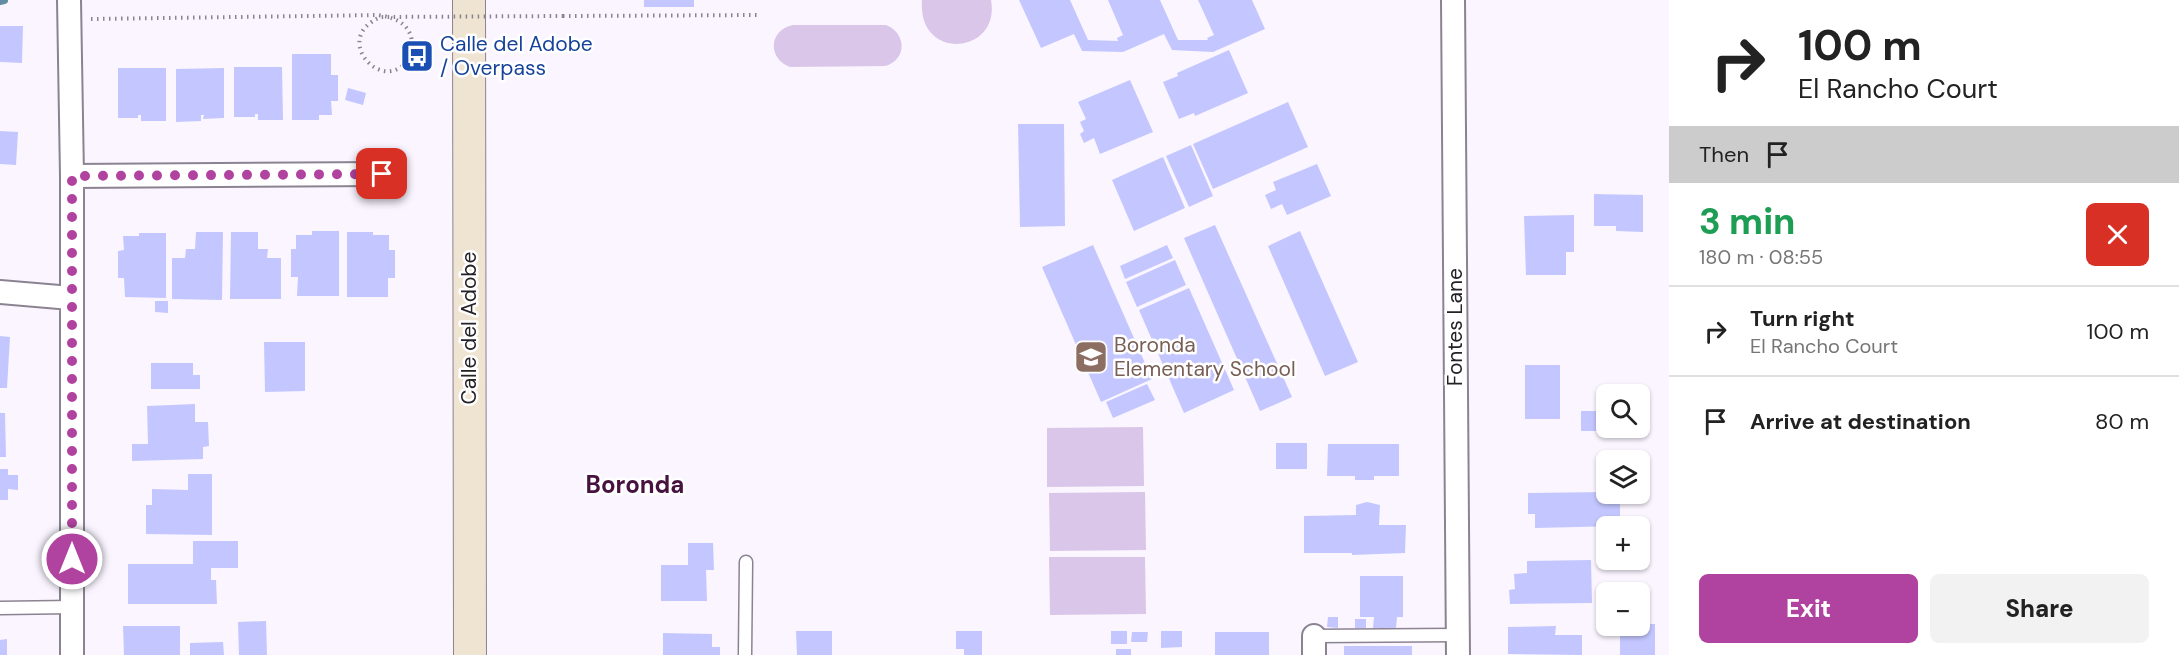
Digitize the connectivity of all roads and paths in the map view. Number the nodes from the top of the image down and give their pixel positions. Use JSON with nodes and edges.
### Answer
{"nodes":[{"id":1,"x":69,"y":0,"type":"edge"},
{"id":2,"x":469,"y":0,"type":"edge"},
{"id":3,"x":1453,"y":0,"type":"edge"},
{"id":4,"x":760,"y":15,"type":"dead end"},
{"id":5,"x":390,"y":17,"type":"junction"},
{"id":6,"x":90,"y":19,"type":"dead end"},
{"id":7,"x":382,"y":174,"type":"dead end"},
{"id":8,"x":72,"y":176,"type":"junction"},
{"id":9,"x":0,"y":292,"type":"edge"},
{"id":10,"x":71,"y":298,"type":"junction"},
{"id":11,"x":746,"y":562,"type":"dead end"},
{"id":12,"x":72,"y":606,"type":"junction"},
{"id":13,"x":0,"y":608,"type":"edge"},
{"id":14,"x":1458,"y":645,"type":"edge"},
{"id":15,"x":1314,"y":646,"type":"edge"},
{"id":16,"x":72,"y":655,"type":"edge"},
{"id":17,"x":470,"y":655,"type":"edge"},
{"id":18,"x":746,"y":655,"type":"edge"}],
"edges":[{"from":1,"to":8,"type":"street"},
{"from":2,"to":17,"type":"street","name":"Calle del Adobe"},
{"from":3,"to":14,"type":"street","name":"Fontes Lane"},
{"from":4,"to":5,"type":"path","bridge":true},
{"from":5,"to":5,"type":"path","bridge":true},
{"from":5,"to":6,"type":"path"},
{"from":7,"to":8,"type":"street"},
{"from":8,"to":10,"type":"street"},
{"from":9,"to":10,"type":"street"},
{"from":10,"to":12,"type":"street"},
{"from":11,"to":18,"type":"lane"},
{"from":12,"to":13,"type":"lane"},
{"from":12,"to":16,"type":"street"},
{"from":14,"to":15,"type":"lane"}]}
